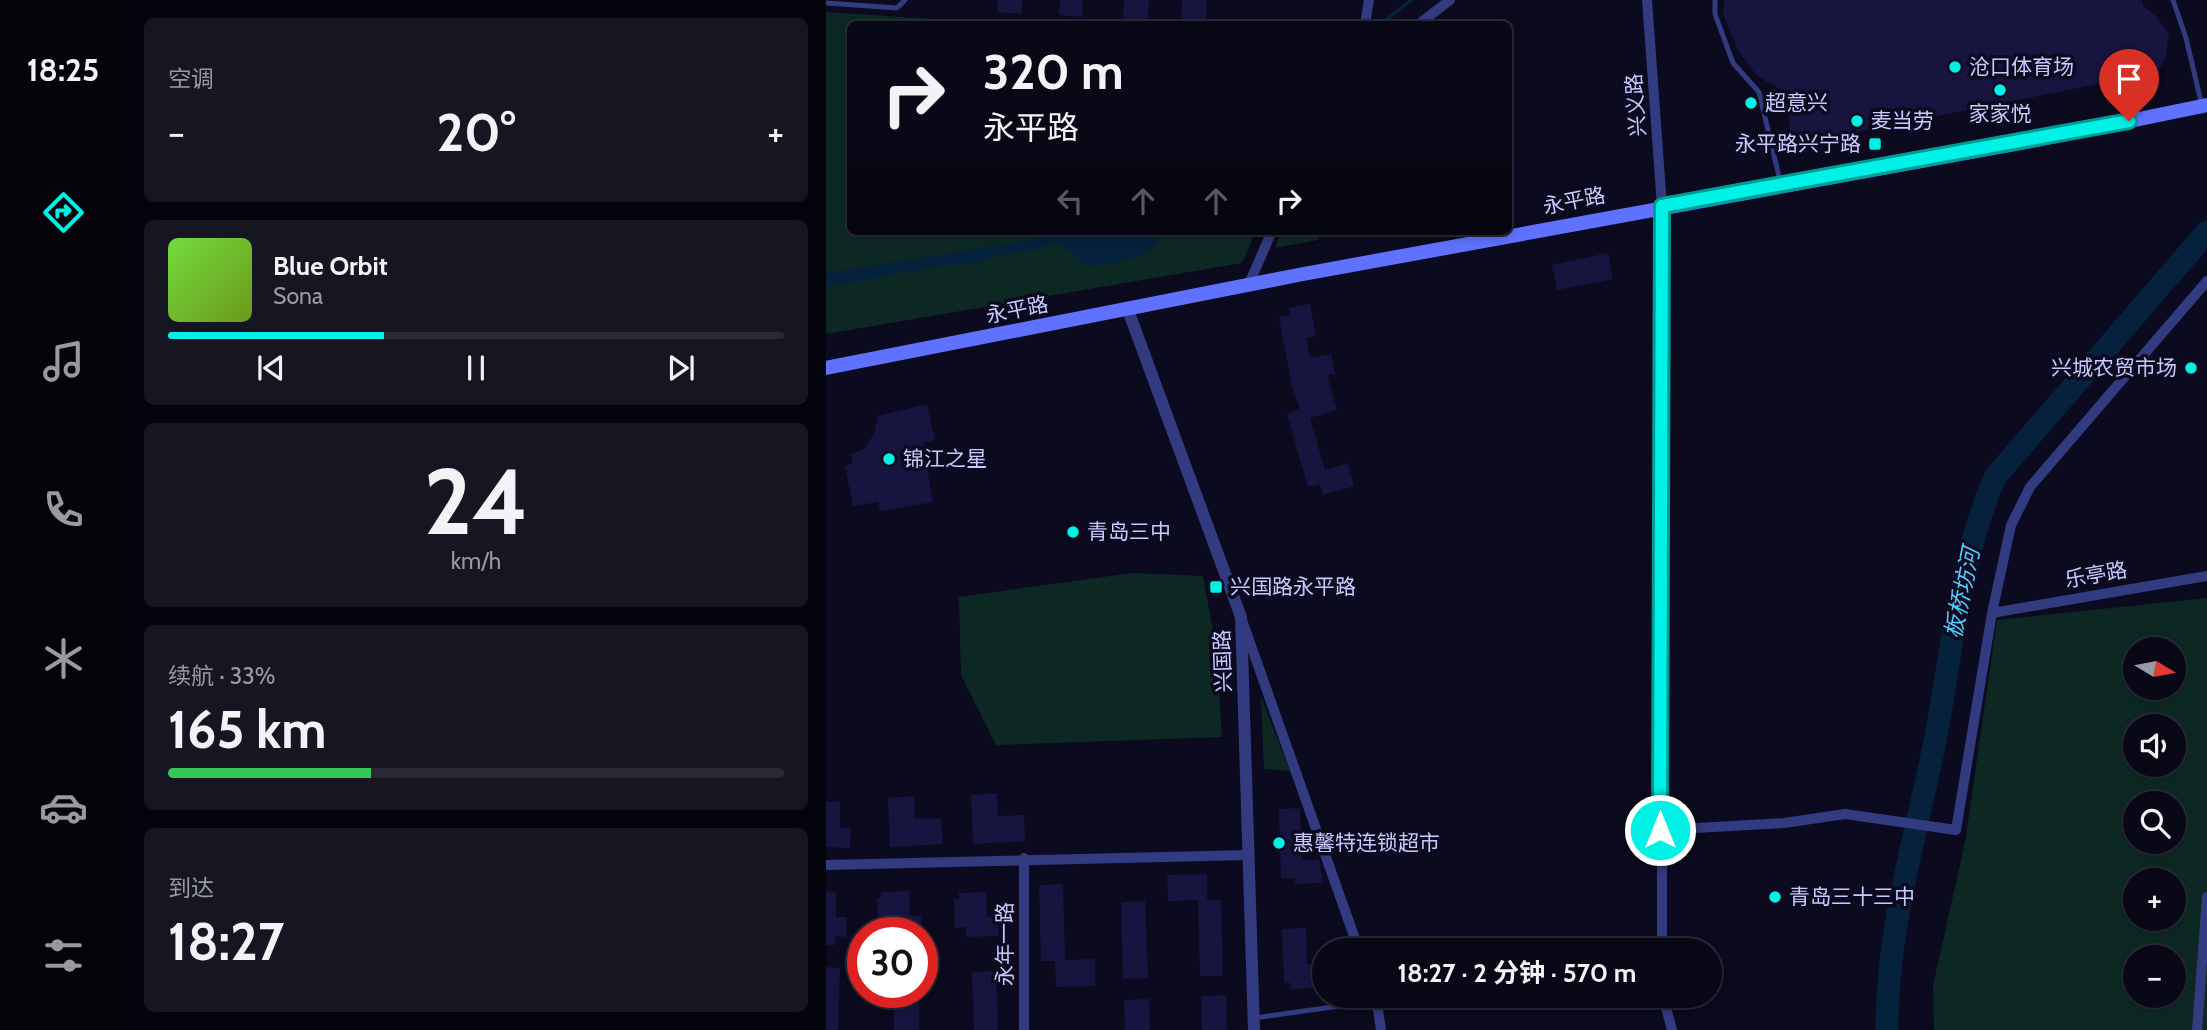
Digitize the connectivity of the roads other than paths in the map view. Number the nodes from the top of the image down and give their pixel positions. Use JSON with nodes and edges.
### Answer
{"nodes":[{"id":1,"x":905,"y":0,"type":"edge"},
{"id":2,"x":1369,"y":0,"type":"edge"},
{"id":3,"x":1450,"y":0,"type":"edge"},
{"id":4,"x":1647,"y":0,"type":"edge"},
{"id":5,"x":1714,"y":0,"type":"edge"},
{"id":6,"x":2173,"y":0,"type":"edge"},
{"id":7,"x":826,"y":3,"type":"edge"},
{"id":8,"x":1366,"y":21,"type":"edge"},
{"id":9,"x":1423,"y":21,"type":"edge"},
{"id":10,"x":2204,"y":106,"type":"edge"},
{"id":11,"x":1781,"y":185,"type":"junction"},
{"id":12,"x":1662,"y":206,"type":"junction"},
{"id":13,"x":1270,"y":235,"type":"edge"},
{"id":14,"x":1512,"y":235,"type":"edge"},
{"id":15,"x":1512,"y":235,"type":"edge"},
{"id":16,"x":2207,"y":281,"type":"edge"},
{"id":17,"x":1248,"y":286,"type":"junction"},
{"id":18,"x":1128,"y":310,"type":"junction"},
{"id":19,"x":826,"y":368,"type":"edge"},
{"id":20,"x":2207,"y":576,"type":"edge"},
{"id":21,"x":1992,"y":613,"type":"junction"},
{"id":22,"x":1241,"y":617,"type":"junction"},
{"id":23,"x":1660,"y":830,"type":"junction"},
{"id":24,"x":1248,"y":855,"type":"junction"},
{"id":25,"x":1024,"y":858,"type":"junction"},
{"id":26,"x":826,"y":865,"type":"edge"},
{"id":27,"x":2207,"y":897,"type":"edge"},
{"id":28,"x":1355,"y":938,"type":"edge"},
{"id":29,"x":1662,"y":938,"type":"edge"},
{"id":30,"x":1329,"y":1008,"type":"edge"},
{"id":31,"x":1378,"y":1008,"type":"edge"},
{"id":32,"x":1666,"y":1008,"type":"edge"},
{"id":33,"x":1254,"y":1024,"type":"edge"},
{"id":34,"x":1024,"y":1030,"type":"edge"},
{"id":35,"x":1381,"y":1030,"type":"edge"},
{"id":36,"x":1672,"y":1030,"type":"edge"},
{"id":37,"x":2197,"y":1030,"type":"edge"}],
"edges":[{"from":1,"to":7,"type":"lane"},
{"from":2,"to":8,"type":"street"},
{"from":3,"to":9,"type":"street"},
{"from":4,"to":12,"type":"street","name":"兴义路"},
{"from":5,"to":11,"type":"lane"},
{"from":6,"to":10,"type":"lane"},
{"from":10,"to":11,"type":"main road","name":"永平路"},
{"from":11,"to":12,"type":"main road","name":"永平路"},
{"from":12,"to":15,"type":"main road","name":"永平路"},
{"from":12,"to":23,"type":"street","name":"兴义路"},
{"from":13,"to":17,"type":"street"},
{"from":14,"to":17,"type":"main road","name":"永平路"},
{"from":16,"to":21,"type":"street"},
{"from":17,"to":18,"type":"main road","name":"永平路"},
{"from":18,"to":19,"type":"main road","name":"永平路"},
{"from":18,"to":22,"type":"street","name":"兴国路"},
{"from":20,"to":21,"type":"street","name":"乐亭路"},
{"from":21,"to":23,"type":"street"},
{"from":22,"to":24,"type":"street","name":"兴国路"},
{"from":22,"to":28,"type":"street"},
{"from":23,"to":29,"type":"street","name":"兴义路"},
{"from":24,"to":25,"type":"street"},
{"from":24,"to":33,"type":"street","name":"兴国路"},
{"from":25,"to":26,"type":"street"},
{"from":25,"to":34,"type":"street","name":"永年一路"},
{"from":27,"to":37,"type":"street"},
{"from":30,"to":33,"type":"lane"},
{"from":31,"to":35,"type":"street"},
{"from":32,"to":36,"type":"street"}]}
